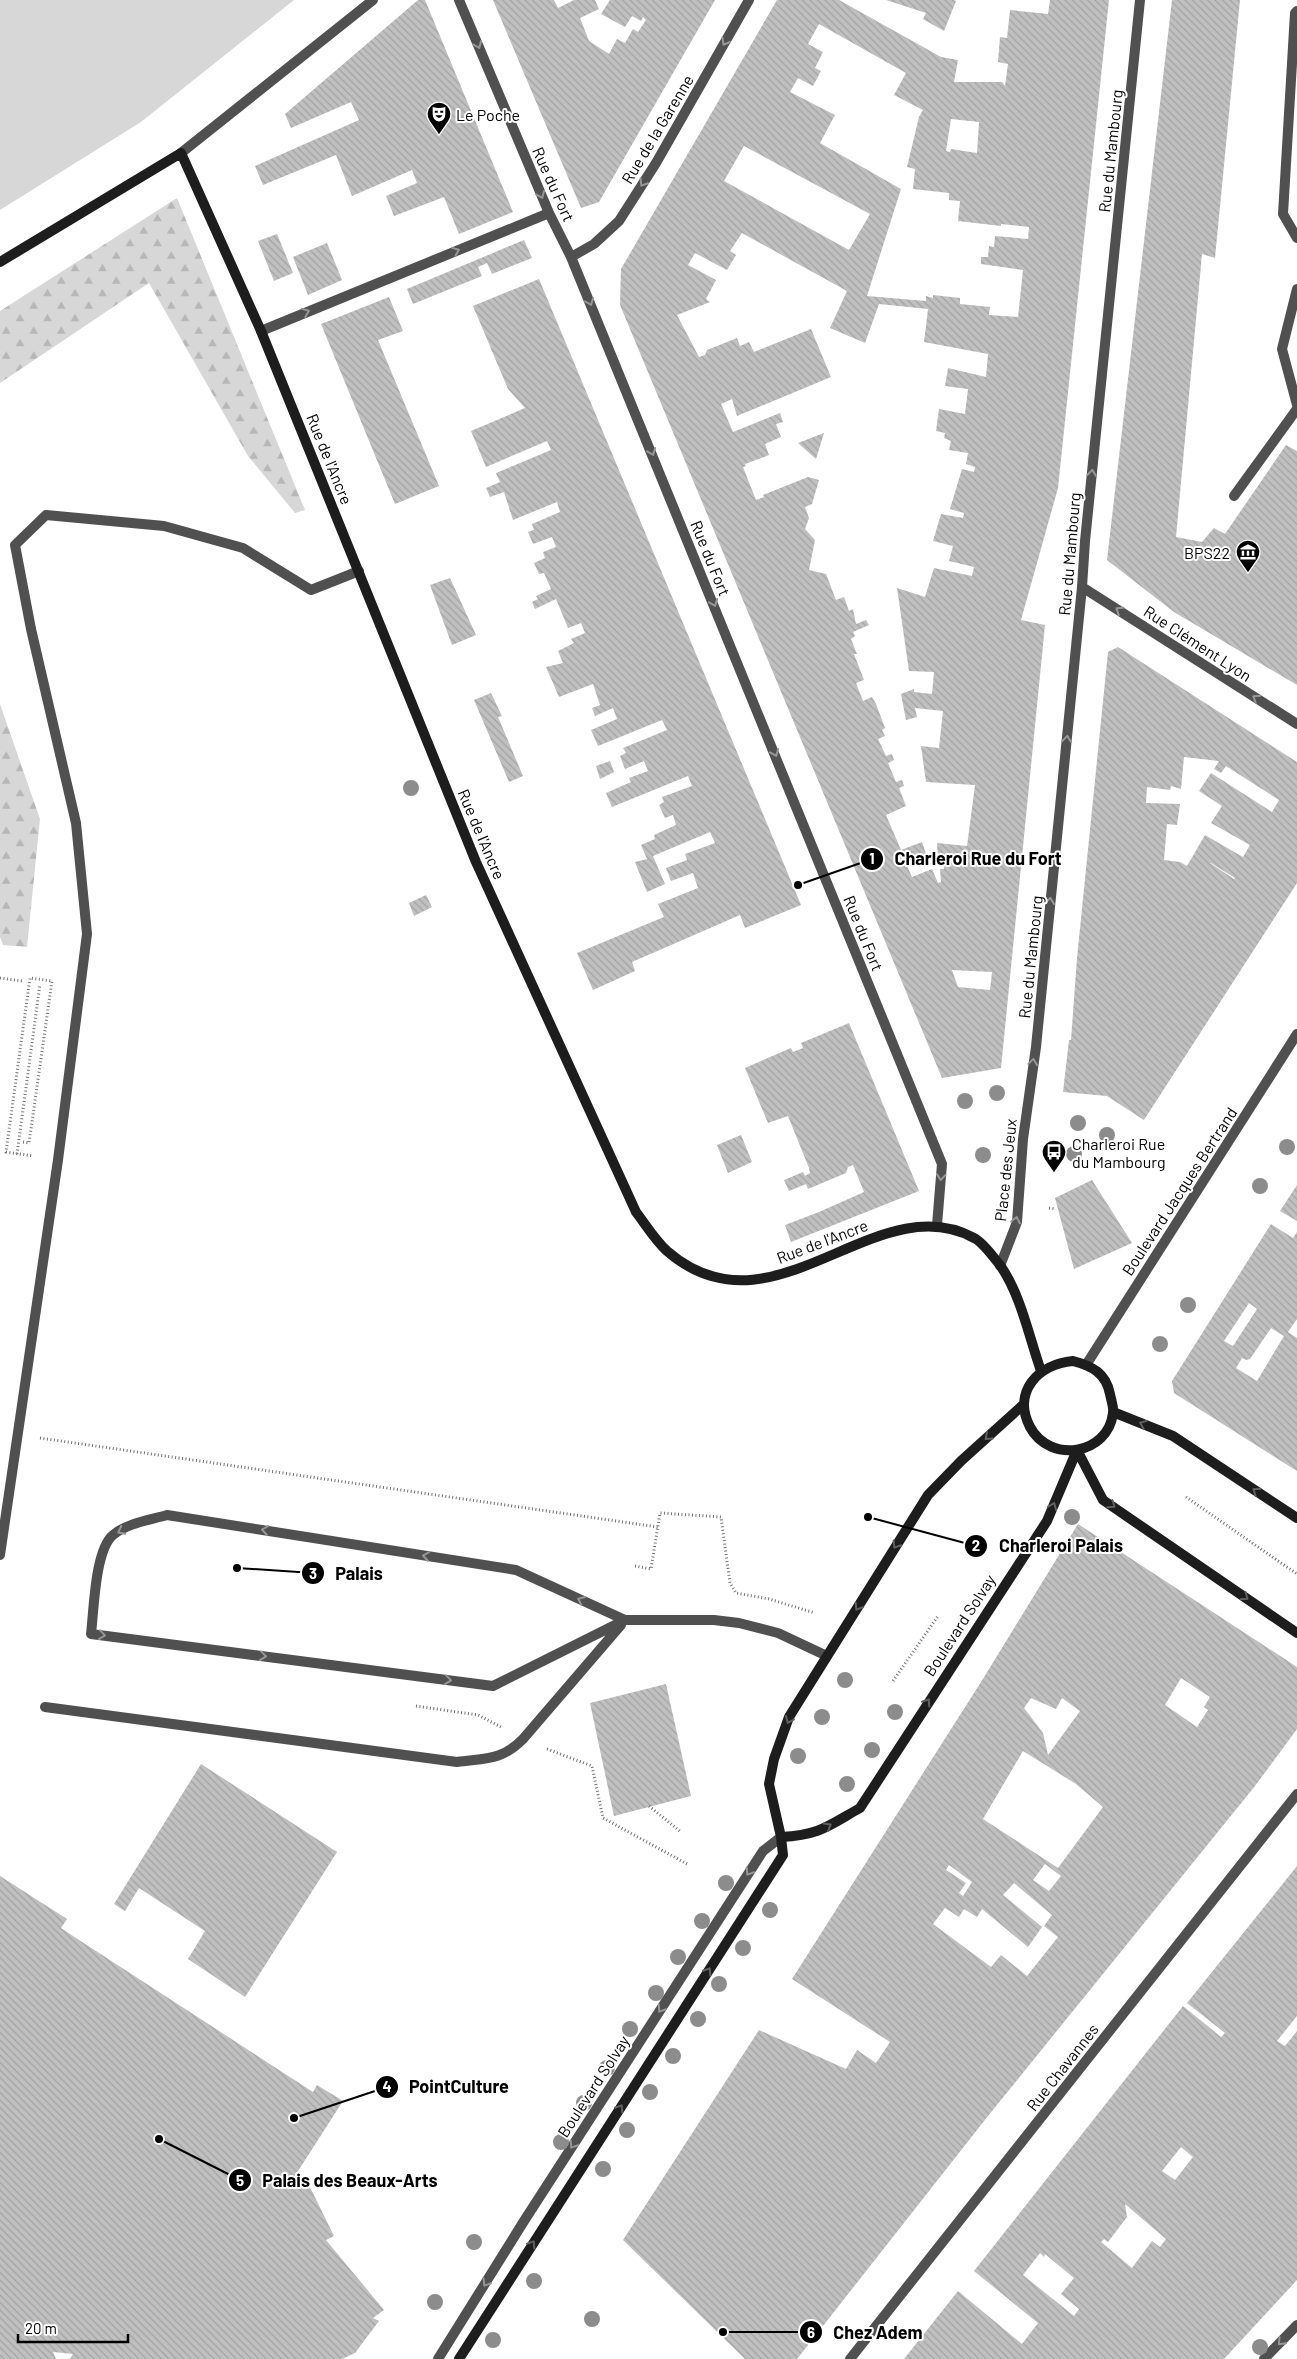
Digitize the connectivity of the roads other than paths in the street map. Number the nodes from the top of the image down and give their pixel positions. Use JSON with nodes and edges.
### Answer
{"nodes":[{"id":1,"x":373,"y":0,"type":"edge"},
{"id":2,"x":459,"y":0,"type":"edge"},
{"id":3,"x":749,"y":0,"type":"edge"},
{"id":4,"x":1140,"y":0,"type":"edge"},
{"id":5,"x":1297,"y":12,"type":"edge"},
{"id":6,"x":181,"y":153,"type":"junction"},
{"id":7,"x":549,"y":213,"type":"junction"},
{"id":8,"x":1297,"y":238,"type":"edge"},
{"id":9,"x":571,"y":257,"type":"junction"},
{"id":10,"x":0,"y":262,"type":"edge"},
{"id":11,"x":1297,"y":289,"type":"edge"},
{"id":12,"x":261,"y":331,"type":"junction"},
{"id":13,"x":1297,"y":407,"type":"edge"},
{"id":14,"x":1234,"y":496,"type":"dead end"},
{"id":15,"x":359,"y":571,"type":"junction"},
{"id":16,"x":1082,"y":587,"type":"junction"},
{"id":17,"x":1297,"y":724,"type":"edge"},
{"id":18,"x":1297,"y":1034,"type":"edge"},
{"id":19,"x":1026,"y":1110,"type":"joint"},
{"id":20,"x":937,"y":1225,"type":"junction"},
{"id":21,"x":1000,"y":1266,"type":"junction"},
{"id":22,"x":1086,"y":1365,"type":"junction"},
{"id":23,"x":1041,"y":1371,"type":"junction"},
{"id":24,"x":1024,"y":1404,"type":"junction"},
{"id":25,"x":1113,"y":1412,"type":"junction"},
{"id":26,"x":1077,"y":1450,"type":"junction"},
{"id":27,"x":1297,"y":1518,"type":"edge"},
{"id":28,"x":0,"y":1555,"type":"edge"},
{"id":29,"x":625,"y":1620,"type":"junction"},
{"id":30,"x":1297,"y":1633,"type":"edge"},
{"id":31,"x":827,"y":1656,"type":"junction"},
{"id":32,"x":45,"y":1707,"type":"dead end"},
{"id":33,"x":1297,"y":1794,"type":"edge"},
{"id":34,"x":782,"y":1837,"type":"junction"},
{"id":35,"x":1297,"y":2325,"type":"edge"},
{"id":36,"x":438,"y":2359,"type":"edge"},
{"id":37,"x":459,"y":2359,"type":"edge"},
{"id":38,"x":850,"y":2359,"type":"edge"},
{"id":39,"x":1264,"y":2359,"type":"edge"}],
"edges":[{"from":1,"to":6,"type":"street"},
{"from":2,"to":7,"type":"street","name":"Rue du Fort","one_way":true},
{"from":3,"to":9,"type":"street","name":"Rue de la Garenne","one_way":true},
{"from":16,"to":4,"type":"street","name":"Rue du Mambourg","one_way":true},
{"from":5,"to":8,"type":"street"},
{"from":6,"to":10,"type":"street"},
{"from":6,"to":12,"type":"street","name":"Rue de l'Ancre"},
{"from":7,"to":9,"type":"street","name":"Rue du Fort"},
{"from":12,"to":7,"type":"street","one_way":true},
{"from":9,"to":20,"type":"street","name":"Rue du Fort","one_way":true},
{"from":11,"to":13,"type":"street"},
{"from":12,"to":15,"type":"street","name":"Rue de l'Ancre"},
{"from":13,"to":14,"type":"street"},
{"from":15,"to":20,"type":"street","name":"Rue de l'Ancre"},
{"from":15,"to":28,"type":"street"},
{"from":17,"to":16,"type":"street","name":"Rue Clément Lyon","one_way":true},
{"from":19,"to":16,"type":"street","name":"Rue du Mambourg","one_way":true},
{"from":18,"to":22,"type":"street","name":"Boulevard Jacques Bertrand"},
{"from":21,"to":19,"type":"street","name":"Place des Jeux","one_way":true},
{"from":20,"to":21,"type":"street","name":"Place des Jeux"},
{"from":21,"to":23,"type":"street"},
{"from":22,"to":23,"type":"street"},
{"from":22,"to":25,"type":"street"},
{"from":23,"to":24,"type":"street"},
{"from":24,"to":26,"type":"street"},
{"from":24,"to":31,"type":"street","one_way":true},
{"from":25,"to":26,"type":"street"},
{"from":27,"to":25,"type":"street","one_way":true},
{"from":26,"to":30,"type":"street","one_way":true},
{"from":34,"to":26,"type":"street","name":"Boulevard Solvay","one_way":true},
{"from":29,"to":29,"type":"street","one_way":true},
{"from":29,"to":31,"type":"street"},
{"from":29,"to":32,"type":"street"},
{"from":31,"to":34,"type":"street","one_way":true},
{"from":33,"to":38,"type":"street","name":"Rue Chavannes"},
{"from":34,"to":36,"type":"street","name":"Boulevard Solvay","one_way":true},
{"from":37,"to":34,"type":"street","one_way":true},
{"from":35,"to":39,"type":"street","one_way":true}]}
